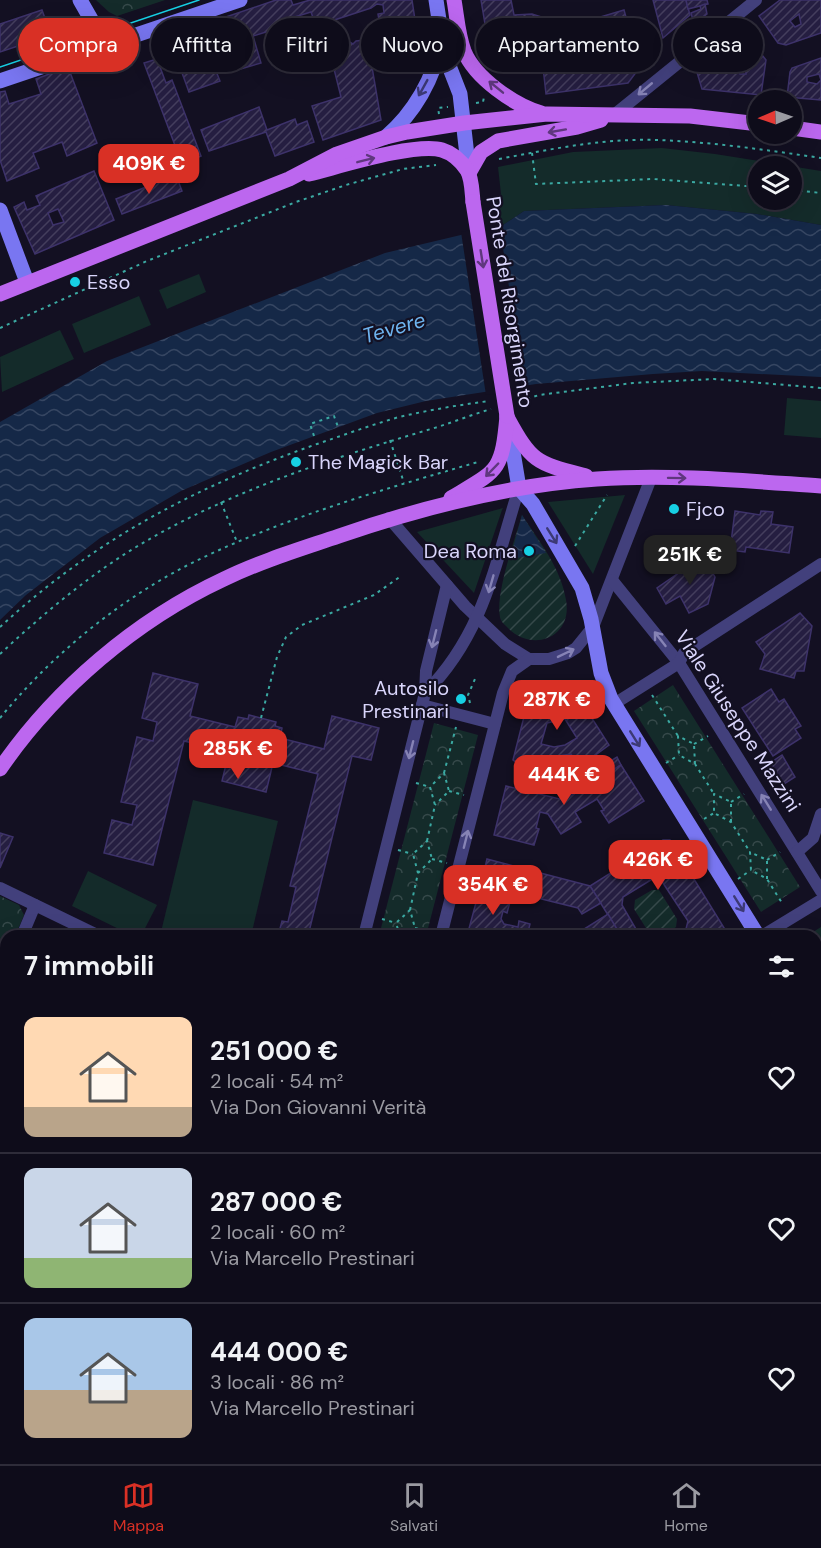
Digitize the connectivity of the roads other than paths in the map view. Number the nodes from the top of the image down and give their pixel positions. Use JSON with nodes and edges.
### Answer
{"nodes":[{"id":1,"x":80,"y":0,"type":"edge"},
{"id":2,"x":240,"y":0,"type":"edge"},
{"id":3,"x":436,"y":0,"type":"edge"},
{"id":4,"x":454,"y":0,"type":"edge"},
{"id":5,"x":756,"y":0,"type":"edge"},
{"id":6,"x":90,"y":18,"type":"edge"},
{"id":7,"x":438,"y":18,"type":"edge"},
{"id":8,"x":139,"y":33,"type":"edge"},
{"id":9,"x":26,"y":72,"type":"edge"},
{"id":10,"x":431,"y":72,"type":"edge"},
{"id":11,"x":451,"y":72,"type":"edge"},
{"id":12,"x":0,"y":81,"type":"edge"},
{"id":13,"x":547,"y":114,"type":"junction"},
{"id":14,"x":614,"y":115,"type":"junction"},
{"id":15,"x":464,"y":123,"type":"junction"},
{"id":16,"x":748,"y":123,"type":"edge"},
{"id":17,"x":802,"y":129,"type":"edge"},
{"id":18,"x":821,"y":132,"type":"edge"},
{"id":19,"x":386,"y":137,"type":"junction"},
{"id":20,"x":469,"y":173,"type":"junction"},
{"id":21,"x":289,"y":179,"type":"junction"},
{"id":22,"x":0,"y":210,"type":"edge"},
{"id":23,"x":27,"y":282,"type":"junction"},
{"id":24,"x":0,"y":294,"type":"edge"},
{"id":25,"x":502,"y":411,"type":"junction"},
{"id":26,"x":651,"y":478,"type":"junction"},
{"id":27,"x":598,"y":479,"type":"junction"},
{"id":28,"x":821,"y":486,"type":"edge"},
{"id":29,"x":519,"y":488,"type":"junction"},
{"id":30,"x":439,"y":505,"type":"junction"},
{"id":31,"x":389,"y":518,"type":"junction"},
{"id":32,"x":821,"y":564,"type":"edge"},
{"id":33,"x":612,"y":580,"type":"junction"},
{"id":34,"x":447,"y":585,"type":"junction"},
{"id":35,"x":478,"y":618,"type":"junction"},
{"id":36,"x":593,"y":627,"type":"junction"},
{"id":37,"x":528,"y":659,"type":"junction"},
{"id":38,"x":679,"y":663,"type":"junction"},
{"id":39,"x":423,"y":699,"type":"junction"},
{"id":40,"x":614,"y":704,"type":"junction"},
{"id":41,"x":495,"y":724,"type":"junction"},
{"id":42,"x":0,"y":769,"type":"edge"},
{"id":43,"x":821,"y":814,"type":"edge"},
{"id":44,"x":797,"y":852,"type":"junction"},
{"id":45,"x":0,"y":888,"type":"edge"},
{"id":46,"x":821,"y":891,"type":"edge"},
{"id":47,"x":821,"y":900,"type":"edge"},
{"id":48,"x":35,"y":905,"type":"junction"},
{"id":49,"x":25,"y":930,"type":"edge"},
{"id":50,"x":87,"y":930,"type":"edge"},
{"id":51,"x":365,"y":930,"type":"edge"},
{"id":52,"x":437,"y":930,"type":"edge"},
{"id":53,"x":756,"y":930,"type":"edge"},
{"id":54,"x":770,"y":930,"type":"edge"}],
"edges":[{"from":1,"to":6,"type":"street"},
{"from":2,"to":8,"type":"street"},
{"from":3,"to":7,"type":"street"},
{"from":13,"to":4,"type":"main road","one_way":true},
{"from":5,"to":14,"type":"street","one_way":true},
{"from":9,"to":12,"type":"street"},
{"from":10,"to":19,"type":"street","one_way":true},
{"from":11,"to":15,"type":"street","name":"Ponte del Risorgimento"},
{"from":13,"to":14,"type":"main road"},
{"from":13,"to":15,"type":"main road"},
{"from":14,"to":16,"type":"main road"},
{"from":14,"to":20,"type":"main road","one_way":true},
{"from":15,"to":19,"type":"main road"},
{"from":15,"to":20,"type":"street","name":"Ponte del Risorgimento"},
{"from":17,"to":18,"type":"main road"},
{"from":19,"to":21,"type":"main road"},
{"from":21,"to":20,"type":"main road","one_way":true},
{"from":20,"to":25,"type":"main road","name":"Ponte del Risorgimento","one_way":true,"bridge":true},
{"from":21,"to":23,"type":"main road"},
{"from":22,"to":23,"type":"street"},
{"from":23,"to":24,"type":"main road"},
{"from":25,"to":27,"type":"main road"},
{"from":25,"to":29,"type":"street","name":"Ponte del Risorgimento"},
{"from":25,"to":30,"type":"main road","one_way":true},
{"from":26,"to":27,"type":"main road"},
{"from":26,"to":28,"type":"main road","one_way":true},
{"from":26,"to":33,"type":"street"},
{"from":27,"to":29,"type":"main road"},
{"from":29,"to":30,"type":"main road"},
{"from":29,"to":35,"type":"street","one_way":true},
{"from":29,"to":36,"type":"street","one_way":true},
{"from":30,"to":31,"type":"main road"},
{"from":31,"to":34,"type":"street"},
{"from":31,"to":42,"type":"main road"},
{"from":32,"to":38,"type":"street"},
{"from":33,"to":36,"type":"street"},
{"from":38,"to":33,"type":"street","name":"Viale Giuseppe Mazzini","one_way":true},
{"from":34,"to":35,"type":"street"},
{"from":34,"to":39,"type":"street","one_way":true},
{"from":35,"to":37,"type":"street"},
{"from":35,"to":39,"type":"street"},
{"from":37,"to":36,"type":"street","one_way":true},
{"from":36,"to":40,"type":"street"},
{"from":37,"to":41,"type":"street"},
{"from":38,"to":40,"type":"street"},
{"from":44,"to":38,"type":"street","name":"Viale Giuseppe Mazzini","one_way":true},
{"from":39,"to":41,"type":"street"},
{"from":39,"to":51,"type":"street","one_way":true},
{"from":40,"to":53,"type":"street","one_way":true},
{"from":52,"to":41,"type":"street","one_way":true},
{"from":43,"to":44,"type":"street"},
{"from":44,"to":46,"type":"street","name":"Viale Giuseppe Mazzini"},
{"from":45,"to":48,"type":"street"},
{"from":47,"to":54,"type":"street"},
{"from":48,"to":49,"type":"street"},
{"from":48,"to":50,"type":"street"}]}
